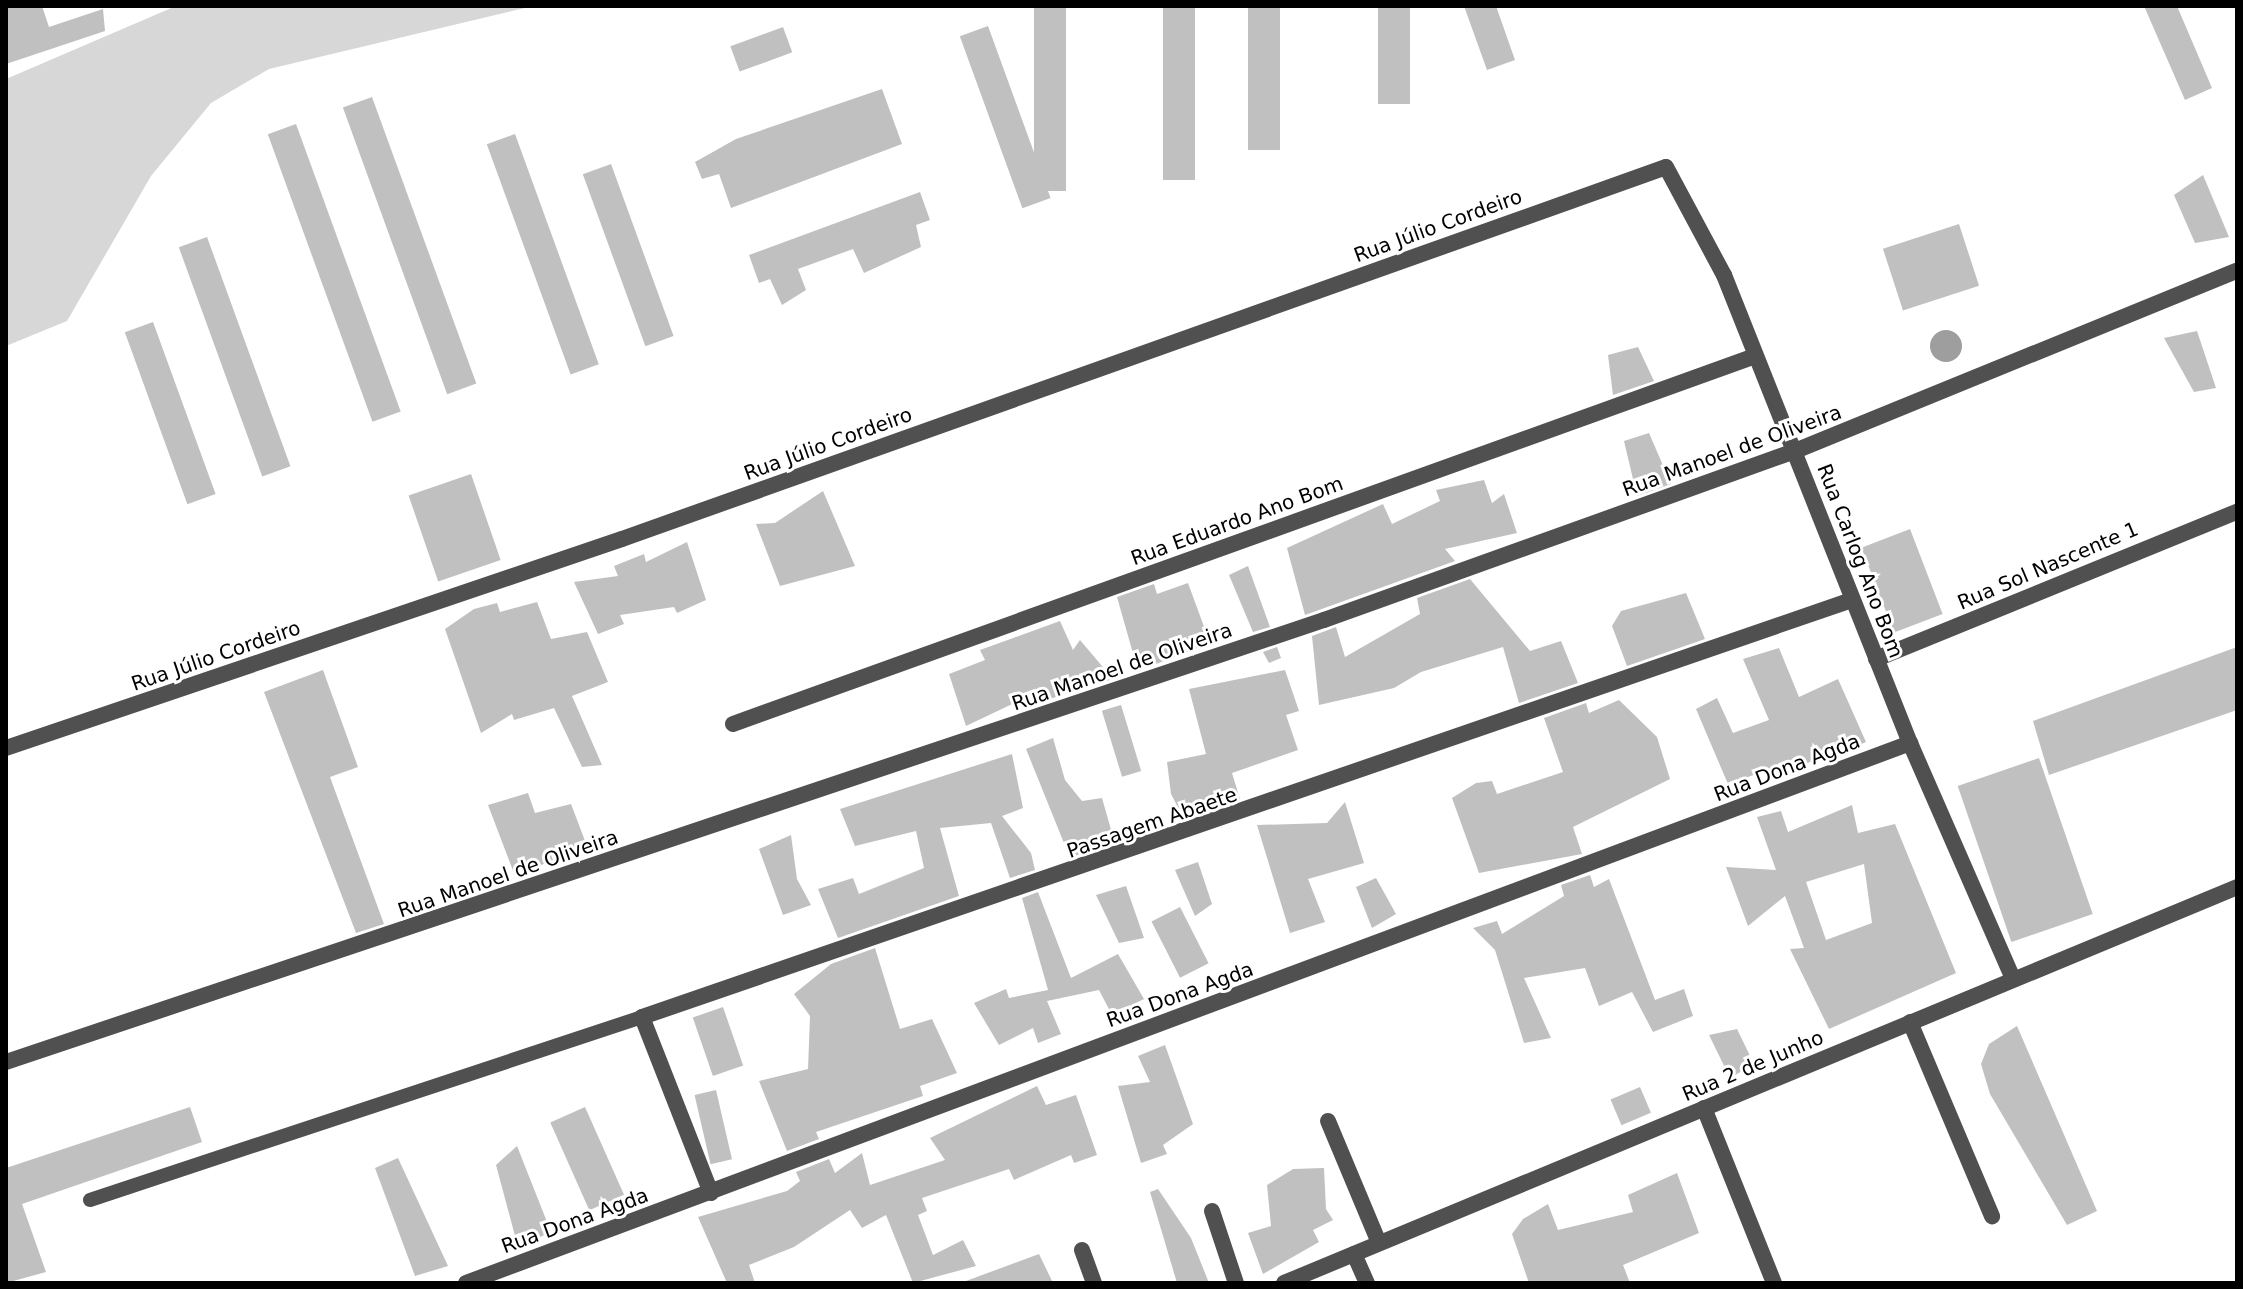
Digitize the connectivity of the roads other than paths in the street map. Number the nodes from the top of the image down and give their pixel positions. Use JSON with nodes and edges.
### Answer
{"nodes":[{"id":1,"x":1660,"y":168,"type":"joint"},
{"id":2,"x":2237,"y":271,"type":"edge"},
{"id":3,"x":1755,"y":356,"type":"junction"},
{"id":4,"x":1795,"y":451,"type":"junction"},
{"id":5,"x":2237,"y":512,"type":"edge"},
{"id":6,"x":1852,"y":600,"type":"junction"},
{"id":7,"x":1876,"y":659,"type":"junction"},
{"id":8,"x":733,"y":724,"type":"dead end"},
{"id":9,"x":1910,"y":743,"type":"junction"},
{"id":10,"x":6,"y":748,"type":"edge"},
{"id":11,"x":2237,"y":887,"type":"edge"},
{"id":12,"x":2013,"y":979,"type":"junction"},
{"id":13,"x":642,"y":1017,"type":"junction"},
{"id":14,"x":1910,"y":1022,"type":"junction"},
{"id":15,"x":6,"y":1062,"type":"edge"},
{"id":16,"x":1704,"y":1108,"type":"junction"},
{"id":17,"x":1328,"y":1121,"type":"dead end"},
{"id":18,"x":711,"y":1193,"type":"junction"},
{"id":19,"x":90,"y":1200,"type":"dead end"},
{"id":20,"x":1212,"y":1211,"type":"dead end"},
{"id":21,"x":1992,"y":1216,"type":"dead end"},
{"id":22,"x":1379,"y":1243,"type":"junction"},
{"id":23,"x":1082,"y":1250,"type":"dead end"},
{"id":24,"x":1354,"y":1254,"type":"junction"},
{"id":25,"x":466,"y":1283,"type":"edge"},
{"id":26,"x":1094,"y":1283,"type":"edge"},
{"id":27,"x":1236,"y":1283,"type":"edge"},
{"id":28,"x":1284,"y":1283,"type":"edge"},
{"id":29,"x":1367,"y":1283,"type":"edge"},
{"id":30,"x":1774,"y":1283,"type":"edge"}],
"edges":[{"from":1,"to":3,"type":"street","name":"Rua Carlog Ano Bom"},
{"from":1,"to":10,"type":"street","name":"Rua Júlio Cordeiro"},
{"from":2,"to":4,"type":"street","name":"Rua Manoel de Oliveira"},
{"from":3,"to":4,"type":"street","name":"Rua Carlog Ano Bom"},
{"from":3,"to":8,"type":"street","name":"Rua Eduardo Ano Bom"},
{"from":4,"to":6,"type":"street","name":"Rua Carlog Ano Bom"},
{"from":4,"to":15,"type":"street","name":"Rua Manoel de Oliveira"},
{"from":5,"to":7,"type":"street","name":"Rua Sol Nascente 1"},
{"from":6,"to":7,"type":"street","name":"Rua Carlog Ano Bom"},
{"from":6,"to":13,"type":"street","name":"Passagem Abaete"},
{"from":7,"to":9,"type":"street","name":"Rua Carlog Ano Bom"},
{"from":9,"to":12,"type":"street","name":"Rua Carlog Ano Bom"},
{"from":9,"to":18,"type":"street","name":"Rua Dona Agda"},
{"from":11,"to":12,"type":"street","name":"Rua 2 de Junho"},
{"from":12,"to":14,"type":"street","name":"Rua 2 de Junho"},
{"from":13,"to":18,"type":"street"},
{"from":13,"to":19,"type":"lane"},
{"from":14,"to":16,"type":"street","name":"Rua 2 de Junho"},
{"from":14,"to":21,"type":"street"},
{"from":16,"to":22,"type":"street","name":"Rua 2 de Junho"},
{"from":16,"to":30,"type":"street"},
{"from":17,"to":22,"type":"street"},
{"from":18,"to":25,"type":"street","name":"Rua Dona Agda"},
{"from":20,"to":27,"type":"street"},
{"from":22,"to":24,"type":"street","name":"Rua 2 de Junho"},
{"from":23,"to":26,"type":"street"},
{"from":24,"to":28,"type":"street","name":"Rua 2 de Junho"},
{"from":24,"to":29,"type":"street"}]}
